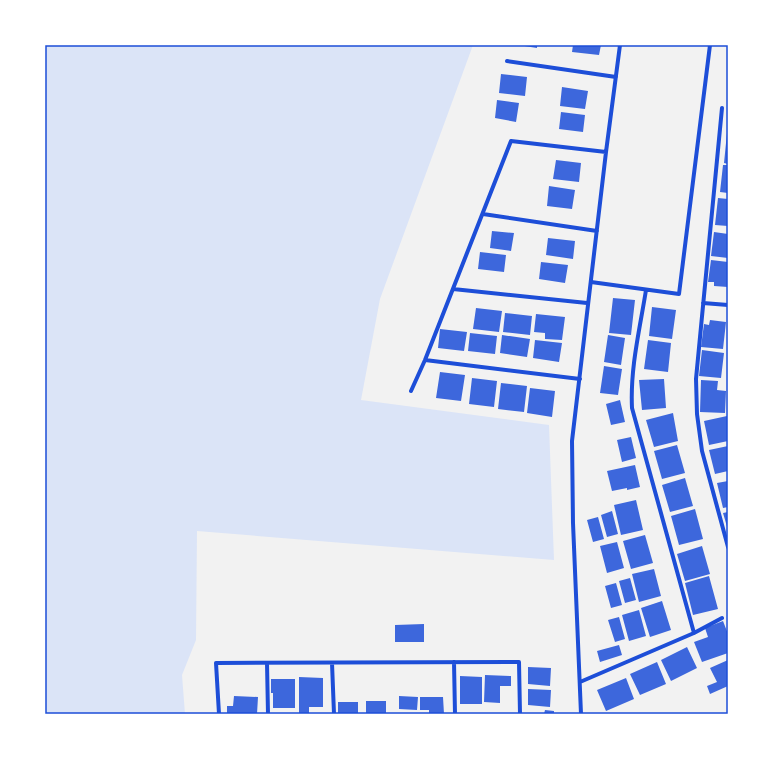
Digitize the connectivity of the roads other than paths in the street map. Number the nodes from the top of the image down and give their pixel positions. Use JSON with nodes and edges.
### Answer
{"nodes":[{"id":1,"x":620,"y":45,"type":"edge"},
{"id":2,"x":710,"y":45,"type":"edge"},
{"id":3,"x":507,"y":60,"type":"dead end"},
{"id":4,"x":616,"y":77,"type":"junction"},
{"id":5,"x":722,"y":108,"type":"dead end"},
{"id":6,"x":606,"y":152,"type":"junction"},
{"id":7,"x":484,"y":214,"type":"junction"},
{"id":8,"x":597,"y":231,"type":"junction"},
{"id":9,"x":591,"y":282,"type":"junction"},
{"id":10,"x":453,"y":289,"type":"junction"},
{"id":11,"x":646,"y":290,"type":"junction"},
{"id":12,"x":703,"y":303,"type":"junction"},
{"id":13,"x":587,"y":304,"type":"junction"},
{"id":14,"x":728,"y":305,"type":"edge"},
{"id":15,"x":425,"y":360,"type":"junction"},
{"id":16,"x":580,"y":380,"type":"junction"},
{"id":17,"x":410,"y":391,"type":"dead end"},
{"id":18,"x":728,"y":547,"type":"edge"},
{"id":19,"x":722,"y":618,"type":"dead end"},
{"id":20,"x":694,"y":633,"type":"junction"},
{"id":21,"x":454,"y":662,"type":"junction"},
{"id":22,"x":267,"y":663,"type":"junction"},
{"id":23,"x":332,"y":663,"type":"junction"},
{"id":24,"x":580,"y":682,"type":"junction"},
{"id":25,"x":219,"y":714,"type":"edge"},
{"id":26,"x":268,"y":714,"type":"edge"},
{"id":27,"x":334,"y":714,"type":"edge"},
{"id":28,"x":455,"y":714,"type":"edge"},
{"id":29,"x":520,"y":714,"type":"edge"},
{"id":30,"x":581,"y":714,"type":"edge"}],
"edges":[{"from":1,"to":4,"type":"street"},
{"from":2,"to":11,"type":"street"},
{"from":3,"to":4,"type":"street"},
{"from":4,"to":6,"type":"street"},
{"from":5,"to":12,"type":"street"},
{"from":6,"to":7,"type":"street"},
{"from":6,"to":8,"type":"street"},
{"from":7,"to":8,"type":"street"},
{"from":7,"to":10,"type":"street"},
{"from":8,"to":9,"type":"street"},
{"from":9,"to":11,"type":"street"},
{"from":9,"to":13,"type":"street"},
{"from":10,"to":13,"type":"street"},
{"from":10,"to":15,"type":"street"},
{"from":11,"to":20,"type":"street"},
{"from":12,"to":14,"type":"street"},
{"from":12,"to":18,"type":"street"},
{"from":13,"to":16,"type":"street"},
{"from":15,"to":16,"type":"street"},
{"from":15,"to":17,"type":"street"},
{"from":16,"to":24,"type":"street"},
{"from":19,"to":20,"type":"street"},
{"from":20,"to":24,"type":"street"},
{"from":21,"to":23,"type":"street"},
{"from":21,"to":28,"type":"street"},
{"from":21,"to":29,"type":"street"},
{"from":22,"to":23,"type":"street"},
{"from":22,"to":25,"type":"street"},
{"from":22,"to":26,"type":"street"},
{"from":23,"to":27,"type":"street"},
{"from":24,"to":30,"type":"street"}]}
